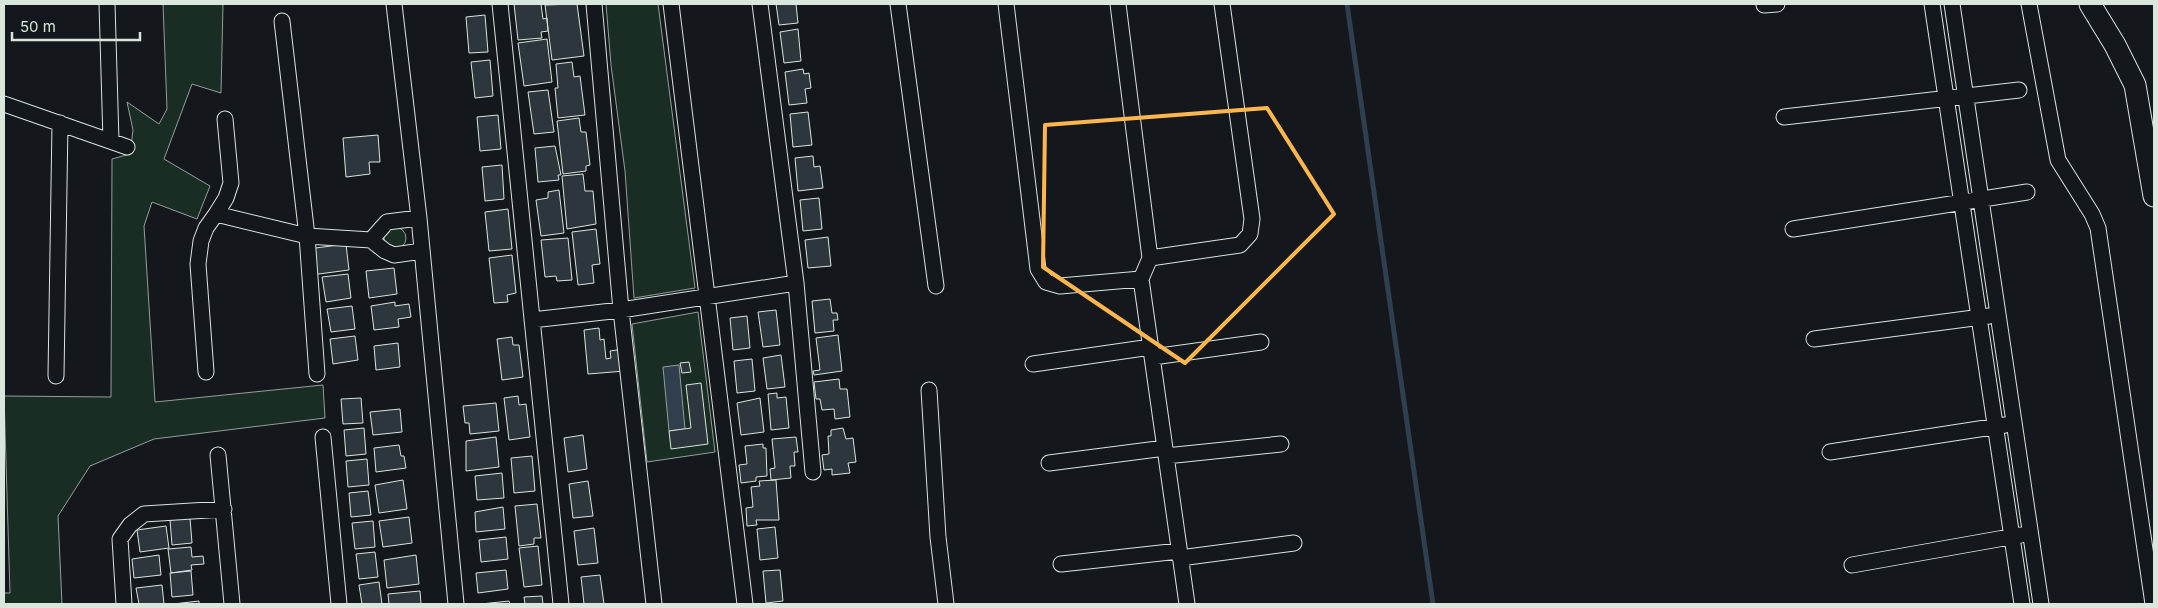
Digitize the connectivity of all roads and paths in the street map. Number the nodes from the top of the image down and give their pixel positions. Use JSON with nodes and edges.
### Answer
{"nodes":[{"id":1,"x":107,"y":4,"type":"edge"},
{"id":2,"x":394,"y":4,"type":"edge"},
{"id":3,"x":500,"y":4,"type":"edge"},
{"id":4,"x":594,"y":4,"type":"edge"},
{"id":5,"x":671,"y":4,"type":"edge"},
{"id":6,"x":760,"y":4,"type":"edge"},
{"id":7,"x":898,"y":4,"type":"edge"},
{"id":8,"x":1006,"y":4,"type":"edge"},
{"id":9,"x":1118,"y":4,"type":"edge"},
{"id":10,"x":1222,"y":4,"type":"edge"},
{"id":11,"x":1932,"y":4,"type":"edge"},
{"id":12,"x":1952,"y":4,"type":"edge"},
{"id":13,"x":2029,"y":4,"type":"edge"},
{"id":14,"x":2090,"y":4,"type":"edge"},
{"id":15,"x":282,"y":21,"type":"dead end"},
{"id":16,"x":2019,"y":90,"type":"dead end"},
{"id":17,"x":1966,"y":95,"type":"junction"},
{"id":18,"x":1946,"y":98,"type":"junction"},
{"id":19,"x":4,"y":104,"type":"edge"},
{"id":20,"x":1784,"y":117,"type":"dead end"},
{"id":21,"x":225,"y":119,"type":"dead end"},
{"id":22,"x":60,"y":123,"type":"junction"},
{"id":23,"x":111,"y":141,"type":"junction"},
{"id":24,"x":127,"y":147,"type":"dead end"},
{"id":25,"x":2027,"y":192,"type":"dead end"},
{"id":26,"x":2154,"y":196,"type":"edge"},
{"id":27,"x":1981,"y":198,"type":"junction"},
{"id":28,"x":1962,"y":202,"type":"junction"},
{"id":29,"x":216,"y":214,"type":"junction"},
{"id":30,"x":419,"y":218,"type":"junction"},
{"id":31,"x":1793,"y":229,"type":"dead end"},
{"id":32,"x":307,"y":236,"type":"junction"},
{"id":33,"x":371,"y":240,"type":"junction"},
{"id":34,"x":422,"y":251,"type":"junction"},
{"id":35,"x":1150,"y":258,"type":"junction"},
{"id":36,"x":1141,"y":280,"type":"junction"},
{"id":37,"x":796,"y":283,"type":"junction"},
{"id":38,"x":936,"y":286,"type":"dead end"},
{"id":39,"x":708,"y":296,"type":"junction"},
{"id":40,"x":621,"y":310,"type":"junction"},
{"id":41,"x":1998,"y":315,"type":"junction"},
{"id":42,"x":1979,"y":316,"type":"junction"},
{"id":43,"x":532,"y":320,"type":"junction"},
{"id":44,"x":1814,"y":340,"type":"dead end"},
{"id":45,"x":1261,"y":342,"type":"dead end"},
{"id":46,"x":1152,"y":352,"type":"junction"},
{"id":47,"x":1033,"y":364,"type":"dead end"},
{"id":48,"x":206,"y":372,"type":"dead end"},
{"id":49,"x":318,"y":374,"type":"dead end"},
{"id":50,"x":56,"y":376,"type":"dead end"},
{"id":51,"x":929,"y":390,"type":"dead end"},
{"id":52,"x":2014,"y":423,"type":"junction"},
{"id":53,"x":1996,"y":427,"type":"junction"},
{"id":54,"x":323,"y":437,"type":"dead end"},
{"id":55,"x":1281,"y":444,"type":"dead end"},
{"id":56,"x":1165,"y":452,"type":"junction"},
{"id":57,"x":1830,"y":452,"type":"dead end"},
{"id":58,"x":218,"y":455,"type":"dead end"},
{"id":59,"x":1049,"y":464,"type":"dead end"},
{"id":60,"x":813,"y":472,"type":"dead end"},
{"id":61,"x":224,"y":509,"type":"junction"},
{"id":62,"x":2030,"y":533,"type":"junction"},
{"id":63,"x":2012,"y":536,"type":"junction"},
{"id":64,"x":1294,"y":543,"type":"dead end"},
{"id":65,"x":1180,"y":554,"type":"junction"},
{"id":66,"x":1061,"y":564,"type":"dead end"},
{"id":67,"x":1852,"y":565,"type":"dead end"},
{"id":68,"x":124,"y":604,"type":"edge"},
{"id":69,"x":232,"y":604,"type":"edge"},
{"id":70,"x":339,"y":604,"type":"edge"},
{"id":71,"x":456,"y":604,"type":"edge"},
{"id":72,"x":561,"y":604,"type":"edge"},
{"id":73,"x":654,"y":604,"type":"edge"},
{"id":74,"x":745,"y":604,"type":"edge"},
{"id":75,"x":946,"y":604,"type":"edge"},
{"id":76,"x":1187,"y":604,"type":"edge"},
{"id":77,"x":2022,"y":604,"type":"edge"},
{"id":78,"x":2040,"y":604,"type":"edge"},
{"id":79,"x":2152,"y":604,"type":"edge"}],
"edges":[{"from":1,"to":23,"type":"street"},
{"from":2,"to":30,"type":"street"},
{"from":3,"to":43,"type":"street"},
{"from":4,"to":40,"type":"street"},
{"from":5,"to":39,"type":"street"},
{"from":6,"to":37,"type":"street"},
{"from":7,"to":38,"type":"street"},
{"from":8,"to":36,"type":"street"},
{"from":9,"to":35,"type":"street"},
{"from":10,"to":35,"type":"street"},
{"from":11,"to":18,"type":"street"},
{"from":12,"to":17,"type":"street"},
{"from":13,"to":79,"type":"street"},
{"from":14,"to":26,"type":"street"},
{"from":15,"to":32,"type":"street"},
{"from":16,"to":17,"type":"street"},
{"from":17,"to":18,"type":"street"},
{"from":17,"to":27,"type":"street"},
{"from":18,"to":20,"type":"street"},
{"from":18,"to":28,"type":"street"},
{"from":19,"to":22,"type":"street"},
{"from":21,"to":29,"type":"street"},
{"from":22,"to":23,"type":"street"},
{"from":22,"to":50,"type":"street"},
{"from":23,"to":24,"type":"street"},
{"from":25,"to":27,"type":"street"},
{"from":27,"to":28,"type":"street"},
{"from":27,"to":41,"type":"street"},
{"from":28,"to":31,"type":"street"},
{"from":28,"to":42,"type":"street"},
{"from":29,"to":32,"type":"street"},
{"from":29,"to":48,"type":"street"},
{"from":30,"to":33,"type":"street"},
{"from":30,"to":34,"type":"street"},
{"from":32,"to":33,"type":"street"},
{"from":32,"to":49,"type":"street"},
{"from":33,"to":34,"type":"street"},
{"from":34,"to":71,"type":"street"},
{"from":35,"to":36,"type":"street"},
{"from":36,"to":46,"type":"street"},
{"from":37,"to":39,"type":"street"},
{"from":37,"to":60,"type":"street"},
{"from":39,"to":40,"type":"street"},
{"from":39,"to":74,"type":"street"},
{"from":40,"to":43,"type":"street"},
{"from":40,"to":73,"type":"street"},
{"from":41,"to":42,"type":"street"},
{"from":41,"to":52,"type":"street"},
{"from":42,"to":44,"type":"street"},
{"from":42,"to":53,"type":"street"},
{"from":43,"to":72,"type":"street"},
{"from":45,"to":46,"type":"street"},
{"from":46,"to":47,"type":"street"},
{"from":46,"to":56,"type":"street"},
{"from":51,"to":75,"type":"street"},
{"from":52,"to":53,"type":"street"},
{"from":52,"to":62,"type":"street"},
{"from":53,"to":57,"type":"street"},
{"from":53,"to":63,"type":"street"},
{"from":54,"to":70,"type":"street"},
{"from":55,"to":56,"type":"street"},
{"from":56,"to":59,"type":"street"},
{"from":56,"to":65,"type":"street"},
{"from":58,"to":61,"type":"street"},
{"from":61,"to":68,"type":"street"},
{"from":61,"to":69,"type":"street"},
{"from":62,"to":63,"type":"street"},
{"from":62,"to":78,"type":"street"},
{"from":63,"to":67,"type":"street"},
{"from":63,"to":77,"type":"street"},
{"from":64,"to":65,"type":"street"},
{"from":65,"to":66,"type":"street"},
{"from":65,"to":76,"type":"street"}]}
